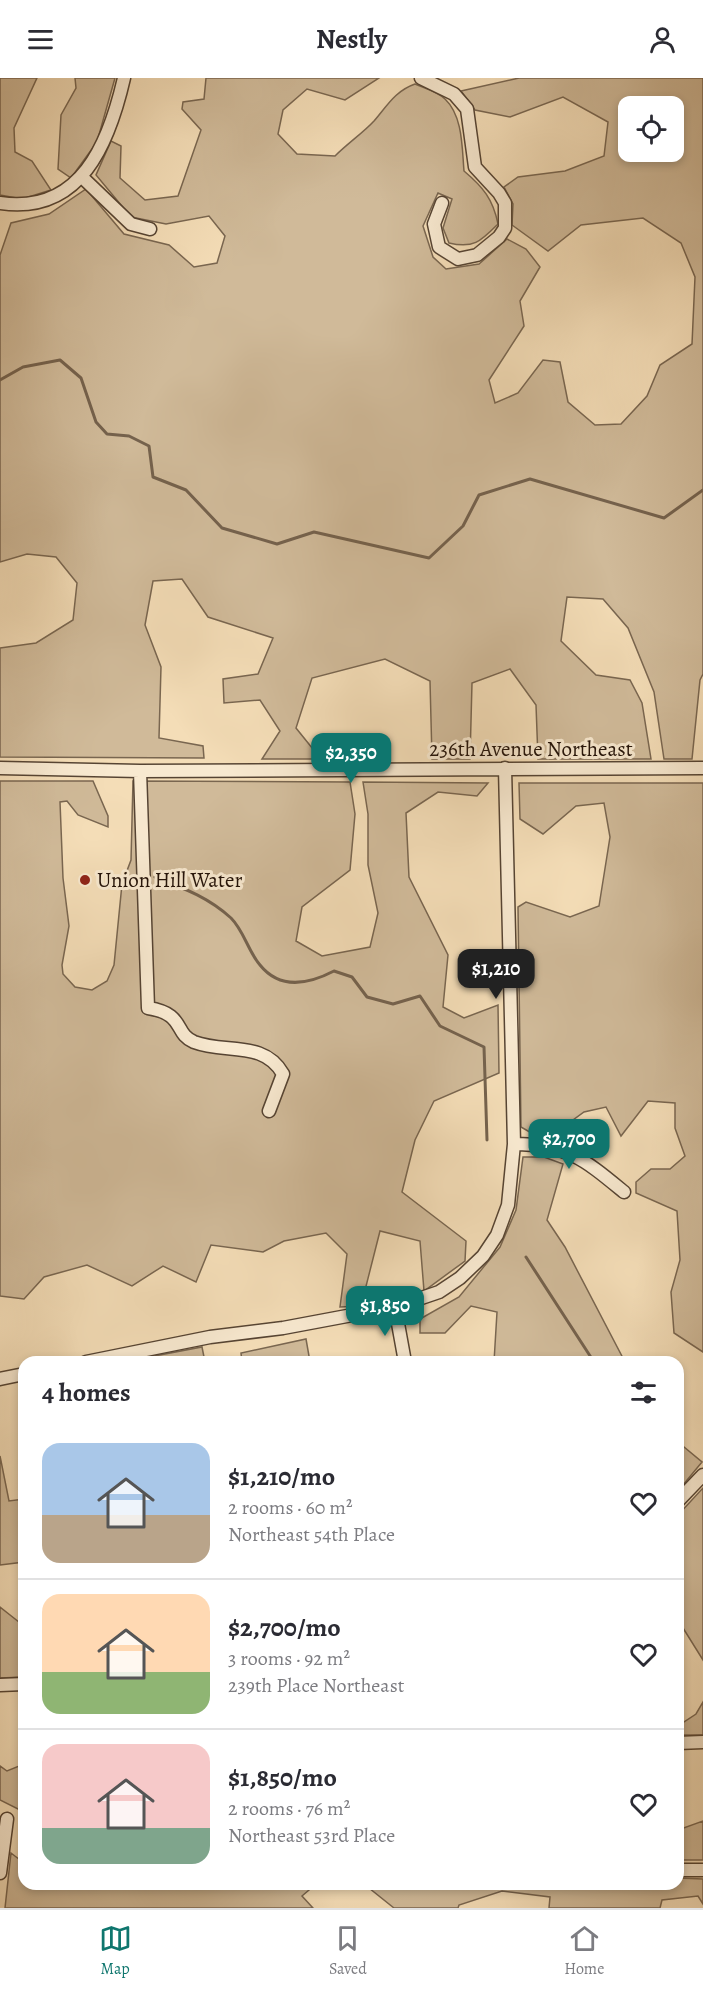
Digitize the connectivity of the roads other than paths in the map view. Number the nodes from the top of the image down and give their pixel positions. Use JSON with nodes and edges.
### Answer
{"nodes":[{"id":1,"x":124,"y":78,"type":"edge"},
{"id":2,"x":421,"y":78,"type":"edge"},
{"id":3,"x":83,"y":178,"type":"junction"},
{"id":4,"x":0,"y":203,"type":"edge"},
{"id":5,"x":442,"y":203,"type":"dead end"},
{"id":6,"x":150,"y":229,"type":"dead end"},
{"id":7,"x":0,"y":768,"type":"edge"},
{"id":8,"x":505,"y":768,"type":"junction"},
{"id":9,"x":703,"y":768,"type":"edge"},
{"id":10,"x":140,"y":771,"type":"junction"},
{"id":11,"x":269,"y":1111,"type":"dead end"},
{"id":12,"x":514,"y":1144,"type":"junction"},
{"id":13,"x":624,"y":1192,"type":"dead end"},
{"id":14,"x":395,"y":1307,"type":"junction"},
{"id":15,"x":116,"y":1356,"type":"edge"},
{"id":16,"x":404,"y":1356,"type":"edge"},
{"id":17,"x":18,"y":1375,"type":"edge"},
{"id":18,"x":0,"y":1379,"type":"edge"},
{"id":19,"x":703,"y":1475,"type":"edge"},
{"id":20,"x":684,"y":1495,"type":"edge"},
{"id":21,"x":18,"y":1684,"type":"edge"},
{"id":22,"x":0,"y":1685,"type":"edge"},
{"id":23,"x":703,"y":1742,"type":"edge"},
{"id":24,"x":684,"y":1743,"type":"edge"},
{"id":25,"x":6,"y":1819,"type":"dead end"},
{"id":26,"x":684,"y":1870,"type":"edge"},
{"id":27,"x":703,"y":1870,"type":"edge"},
{"id":28,"x":0,"y":1873,"type":"edge"}],
"edges":[{"from":1,"to":3,"type":"street"},
{"from":2,"to":5,"type":"street"},
{"from":3,"to":4,"type":"street"},
{"from":3,"to":6,"type":"street"},
{"from":7,"to":10,"type":"street","name":"236th Avenue Northeast"},
{"from":8,"to":9,"type":"street","name":"236th Avenue Northeast"},
{"from":8,"to":10,"type":"street","name":"236th Avenue Northeast"},
{"from":8,"to":12,"type":"street"},
{"from":10,"to":11,"type":"street"},
{"from":12,"to":13,"type":"street"},
{"from":12,"to":14,"type":"street"},
{"from":14,"to":15,"type":"street"},
{"from":14,"to":16,"type":"street"},
{"from":17,"to":18,"type":"street"},
{"from":19,"to":20,"type":"street"},
{"from":21,"to":22,"type":"street"},
{"from":23,"to":24,"type":"street"},
{"from":25,"to":28,"type":"street"},
{"from":26,"to":27,"type":"street"}]}
